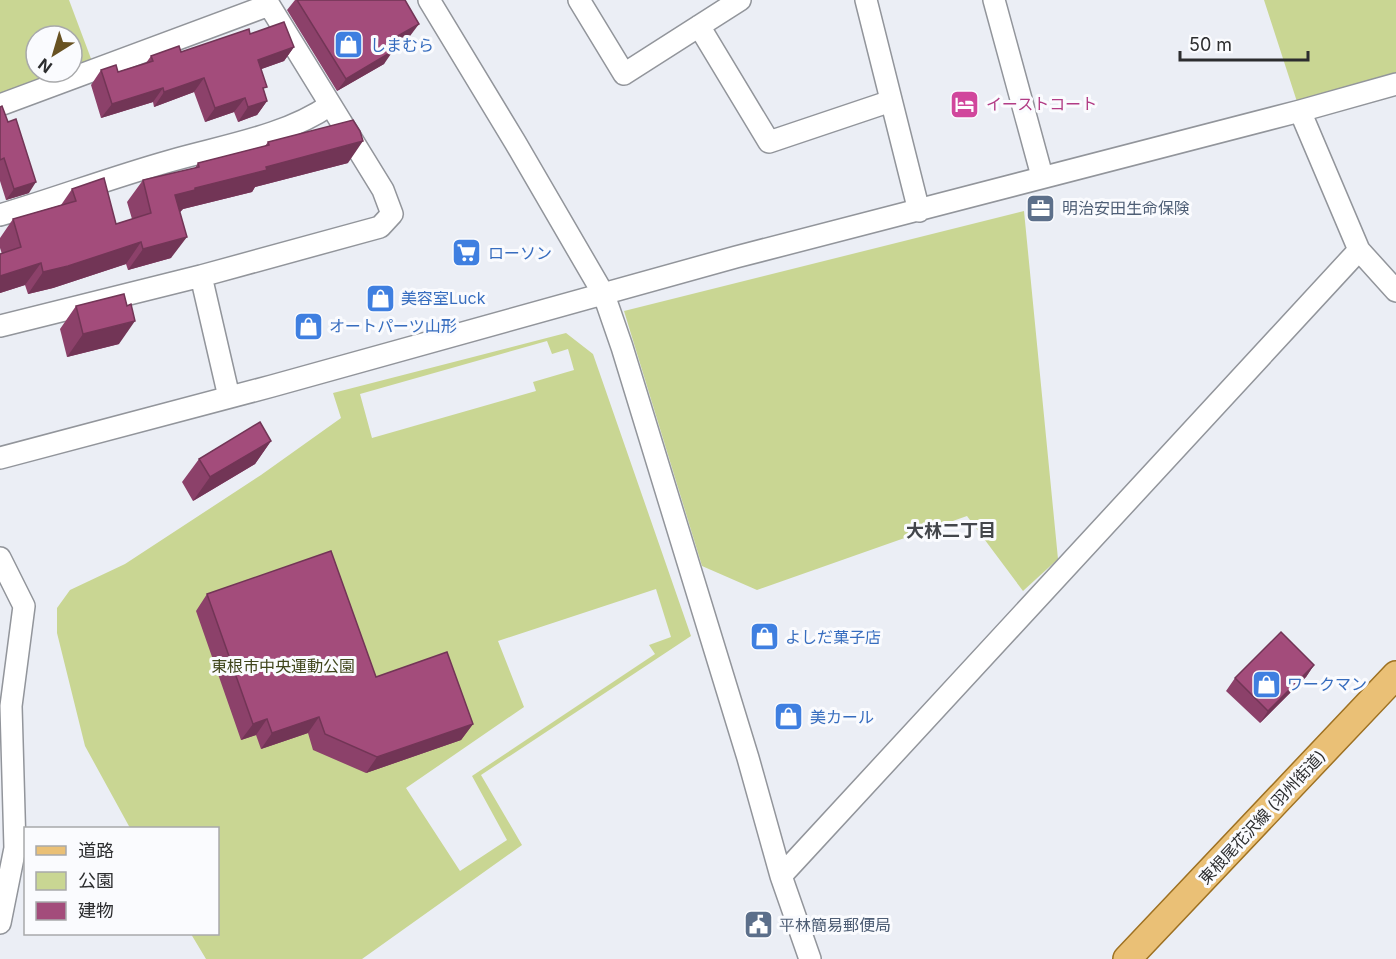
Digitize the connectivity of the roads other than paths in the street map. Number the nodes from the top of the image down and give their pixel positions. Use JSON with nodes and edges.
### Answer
{"nodes":[{"id":1,"x":429,"y":0,"type":"edge"},
{"id":2,"x":579,"y":0,"type":"edge"},
{"id":3,"x":740,"y":0,"type":"edge"},
{"id":4,"x":866,"y":0,"type":"edge"},
{"id":5,"x":994,"y":0,"type":"edge"},
{"id":6,"x":267,"y":3,"type":"edge"},
{"id":7,"x":699,"y":26,"type":"junction"},
{"id":8,"x":1396,"y":84,"type":"edge"},
{"id":9,"x":891,"y":101,"type":"junction"},
{"id":10,"x":0,"y":105,"type":"edge"},
{"id":11,"x":330,"y":105,"type":"junction"},
{"id":12,"x":1300,"y":111,"type":"junction"},
{"id":13,"x":1042,"y":176,"type":"junction"},
{"id":14,"x":919,"y":211,"type":"junction"},
{"id":15,"x":0,"y":215,"type":"edge"},
{"id":16,"x":1359,"y":250,"type":"junction"},
{"id":17,"x":201,"y":276,"type":"junction"},
{"id":18,"x":1396,"y":291,"type":"edge"},
{"id":19,"x":604,"y":295,"type":"junction"},
{"id":20,"x":0,"y":326,"type":"edge"},
{"id":21,"x":229,"y":398,"type":"junction"},
{"id":22,"x":0,"y":458,"type":"edge"},
{"id":23,"x":0,"y":558,"type":"edge"},
{"id":24,"x":1396,"y":675,"type":"edge"},
{"id":25,"x":781,"y":876,"type":"junction"},
{"id":26,"x":0,"y":923,"type":"edge"},
{"id":27,"x":810,"y":959,"type":"edge"},
{"id":28,"x":1127,"y":959,"type":"edge"}],
"edges":[{"from":1,"to":19,"type":"street"},
{"from":2,"to":7,"type":"street"},
{"from":3,"to":7,"type":"street"},
{"from":4,"to":9,"type":"street"},
{"from":5,"to":13,"type":"street"},
{"from":6,"to":10,"type":"street"},
{"from":6,"to":11,"type":"street"},
{"from":7,"to":9,"type":"street"},
{"from":8,"to":12,"type":"street"},
{"from":9,"to":14,"type":"street"},
{"from":11,"to":15,"type":"street"},
{"from":11,"to":17,"type":"street"},
{"from":12,"to":13,"type":"street"},
{"from":12,"to":16,"type":"street"},
{"from":13,"to":14,"type":"street"},
{"from":14,"to":19,"type":"street"},
{"from":16,"to":18,"type":"street"},
{"from":16,"to":25,"type":"street"},
{"from":17,"to":20,"type":"street"},
{"from":17,"to":21,"type":"street"},
{"from":19,"to":21,"type":"street"},
{"from":19,"to":25,"type":"street"},
{"from":21,"to":22,"type":"street"},
{"from":23,"to":26,"type":"street"},
{"from":24,"to":28,"type":"main road","name":"東根尾花沢線 (羽州街道)"},
{"from":25,"to":27,"type":"street"}]}
